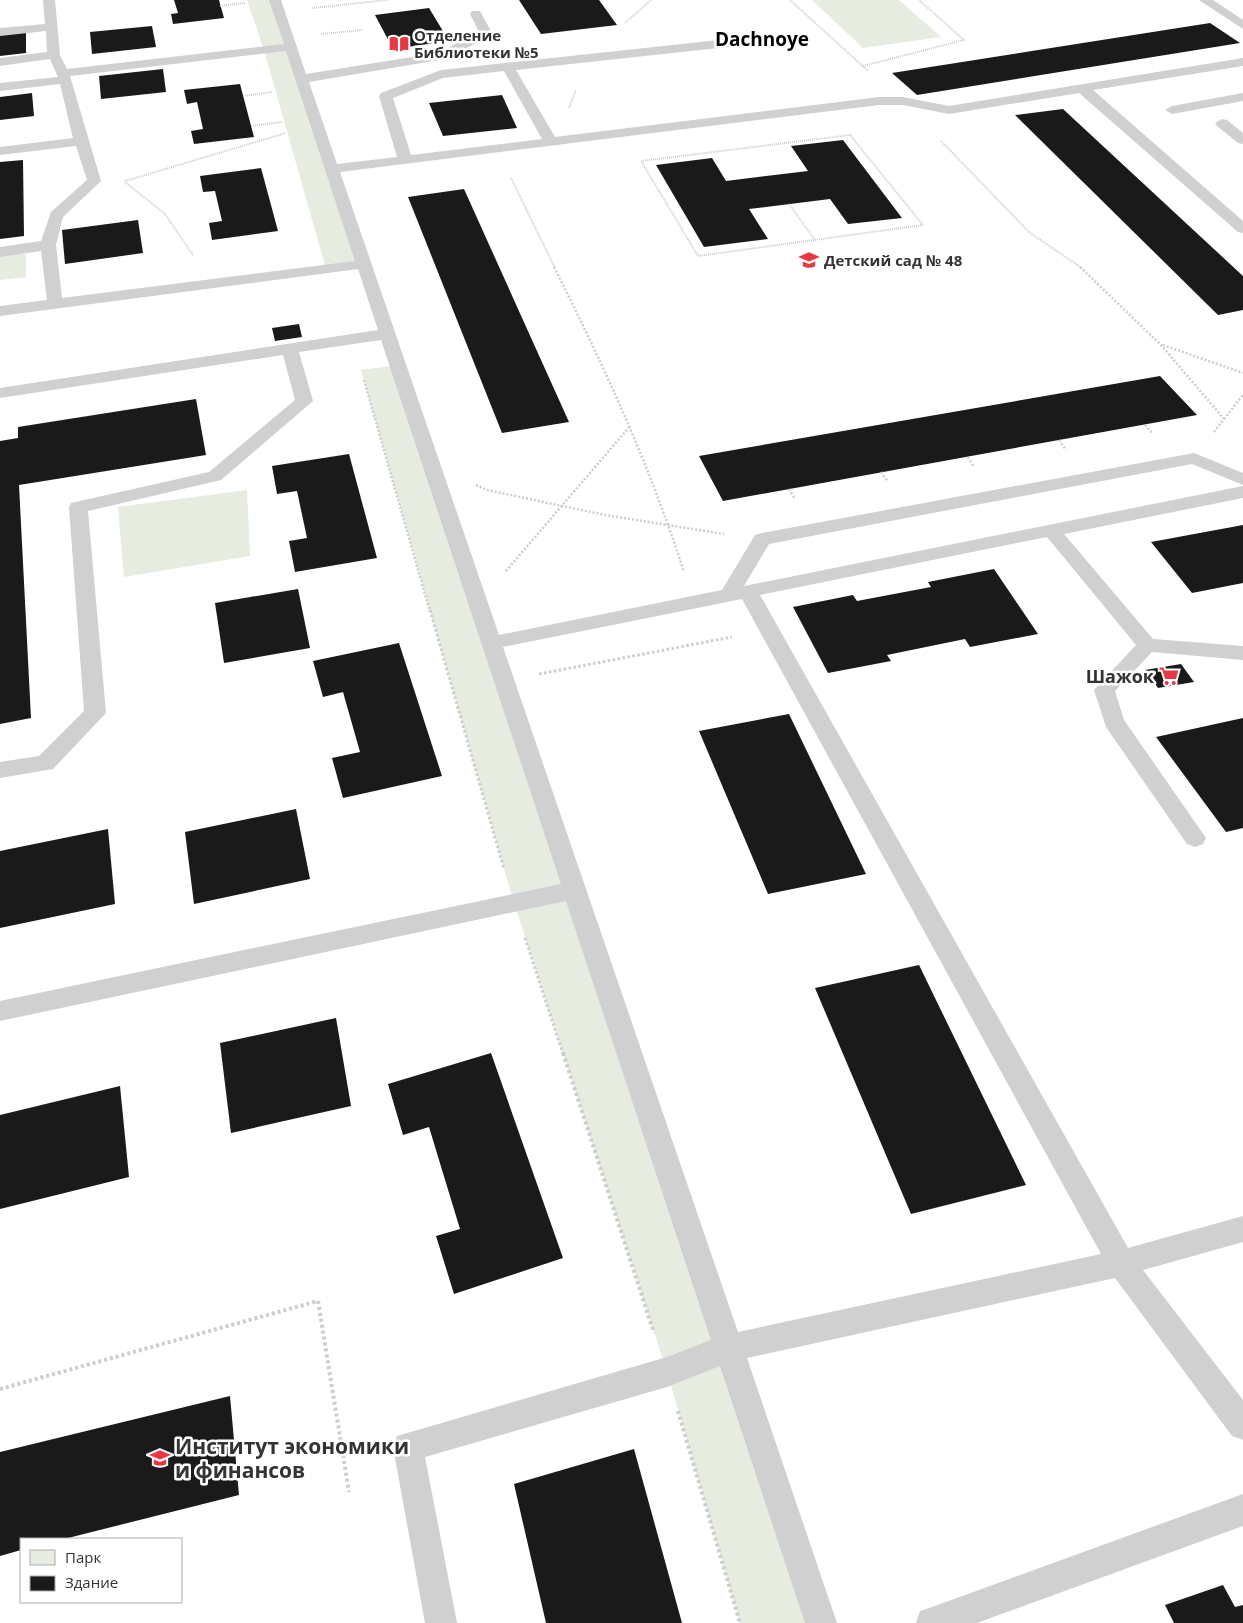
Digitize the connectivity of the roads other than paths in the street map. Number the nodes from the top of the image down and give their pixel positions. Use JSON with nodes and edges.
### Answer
{"nodes":[{"id":1,"x":49,"y":0,"type":"edge"},
{"id":2,"x":1205,"y":0,"type":"edge"},
{"id":3,"x":277,"y":6,"type":"edge"},
{"id":4,"x":476,"y":14,"type":"dead end"},
{"id":5,"x":1243,"y":25,"type":"edge"},
{"id":6,"x":52,"y":27,"type":"junction"},
{"id":7,"x":0,"y":32,"type":"edge"},
{"id":8,"x":289,"y":42,"type":"junction"},
{"id":9,"x":737,"y":42,"type":"dead end"},
{"id":10,"x":54,"y":56,"type":"junction"},
{"id":11,"x":0,"y":62,"type":"edge"},
{"id":12,"x":1243,"y":62,"type":"edge"},
{"id":13,"x":508,"y":67,"type":"junction"},
{"id":14,"x":64,"y":76,"type":"junction"},
{"id":15,"x":301,"y":78,"type":"junction"},
{"id":16,"x":0,"y":87,"type":"edge"},
{"id":17,"x":1082,"y":88,"type":"junction"},
{"id":18,"x":1242,"y":98,"type":"edge"},
{"id":19,"x":1172,"y":110,"type":"dead end"},
{"id":20,"x":1222,"y":124,"type":"dead end"},
{"id":21,"x":1243,"y":140,"type":"edge"},
{"id":22,"x":81,"y":141,"type":"junction"},
{"id":23,"x":550,"y":141,"type":"junction"},
{"id":24,"x":0,"y":151,"type":"edge"},
{"id":25,"x":405,"y":159,"type":"junction"},
{"id":26,"x":332,"y":168,"type":"junction"},
{"id":27,"x":1243,"y":229,"type":"edge"},
{"id":28,"x":48,"y":246,"type":"junction"},
{"id":29,"x":0,"y":252,"type":"edge"},
{"id":30,"x":364,"y":264,"type":"junction"},
{"id":31,"x":55,"y":304,"type":"junction"},
{"id":32,"x":0,"y":311,"type":"edge"},
{"id":33,"x":387,"y":334,"type":"junction"},
{"id":34,"x":290,"y":349,"type":"junction"},
{"id":35,"x":0,"y":394,"type":"edge"},
{"id":36,"x":1243,"y":480,"type":"edge"},
{"id":37,"x":1243,"y":492,"type":"edge"},
{"id":38,"x":1052,"y":531,"type":"junction"},
{"id":39,"x":739,"y":593,"type":"junction"},
{"id":40,"x":491,"y":643,"type":"junction"},
{"id":41,"x":1147,"y":645,"type":"junction"},
{"id":42,"x":1243,"y":653,"type":"edge"},
{"id":43,"x":0,"y":770,"type":"edge"},
{"id":44,"x":1195,"y":838,"type":"dead end"},
{"id":45,"x":575,"y":890,"type":"junction"},
{"id":46,"x":0,"y":1011,"type":"edge"},
{"id":47,"x":1243,"y":1229,"type":"edge"},
{"id":48,"x":1121,"y":1263,"type":"junction"},
{"id":49,"x":729,"y":1348,"type":"junction"},
{"id":50,"x":1243,"y":1425,"type":"edge"},
{"id":51,"x":1243,"y":1510,"type":"edge"},
{"id":52,"x":441,"y":1623,"type":"edge"},
{"id":53,"x":821,"y":1623,"type":"edge"},
{"id":54,"x":932,"y":1623,"type":"edge"}],
"edges":[{"from":1,"to":6,"type":"lane"},
{"from":2,"to":5,"type":"lane"},
{"from":3,"to":8,"type":"lane"},
{"from":4,"to":15,"type":"lane"},
{"from":6,"to":7,"type":"lane"},
{"from":6,"to":10,"type":"lane"},
{"from":8,"to":14,"type":"lane"},
{"from":8,"to":15,"type":"lane"},
{"from":9,"to":13,"type":"lane"},
{"from":10,"to":11,"type":"lane"},
{"from":10,"to":14,"type":"lane"},
{"from":12,"to":17,"type":"lane"},
{"from":13,"to":23,"type":"lane"},
{"from":13,"to":25,"type":"lane"},
{"from":14,"to":16,"type":"lane"},
{"from":14,"to":22,"type":"lane"},
{"from":15,"to":26,"type":"lane"},
{"from":17,"to":23,"type":"lane"},
{"from":17,"to":27,"type":"lane"},
{"from":18,"to":19,"type":"lane"},
{"from":20,"to":21,"type":"lane"},
{"from":22,"to":24,"type":"lane"},
{"from":22,"to":28,"type":"lane"},
{"from":23,"to":25,"type":"lane"},
{"from":25,"to":26,"type":"lane"},
{"from":26,"to":30,"type":"lane"},
{"from":28,"to":29,"type":"lane"},
{"from":28,"to":31,"type":"lane"},
{"from":30,"to":31,"type":"lane"},
{"from":30,"to":33,"type":"lane"},
{"from":31,"to":32,"type":"lane"},
{"from":33,"to":34,"type":"lane"},
{"from":33,"to":40,"type":"lane"},
{"from":34,"to":35,"type":"lane"},
{"from":34,"to":43,"type":"lane"},
{"from":36,"to":39,"type":"lane"},
{"from":37,"to":38,"type":"lane"},
{"from":38,"to":39,"type":"lane"},
{"from":38,"to":41,"type":"lane"},
{"from":39,"to":40,"type":"lane"},
{"from":39,"to":48,"type":"lane"},
{"from":40,"to":45,"type":"lane"},
{"from":41,"to":42,"type":"lane"},
{"from":41,"to":44,"type":"lane"},
{"from":45,"to":46,"type":"lane"},
{"from":45,"to":49,"type":"lane"},
{"from":47,"to":48,"type":"lane"},
{"from":48,"to":49,"type":"lane"},
{"from":48,"to":50,"type":"lane"},
{"from":49,"to":52,"type":"lane"},
{"from":49,"to":53,"type":"lane"},
{"from":51,"to":54,"type":"lane"}]}
